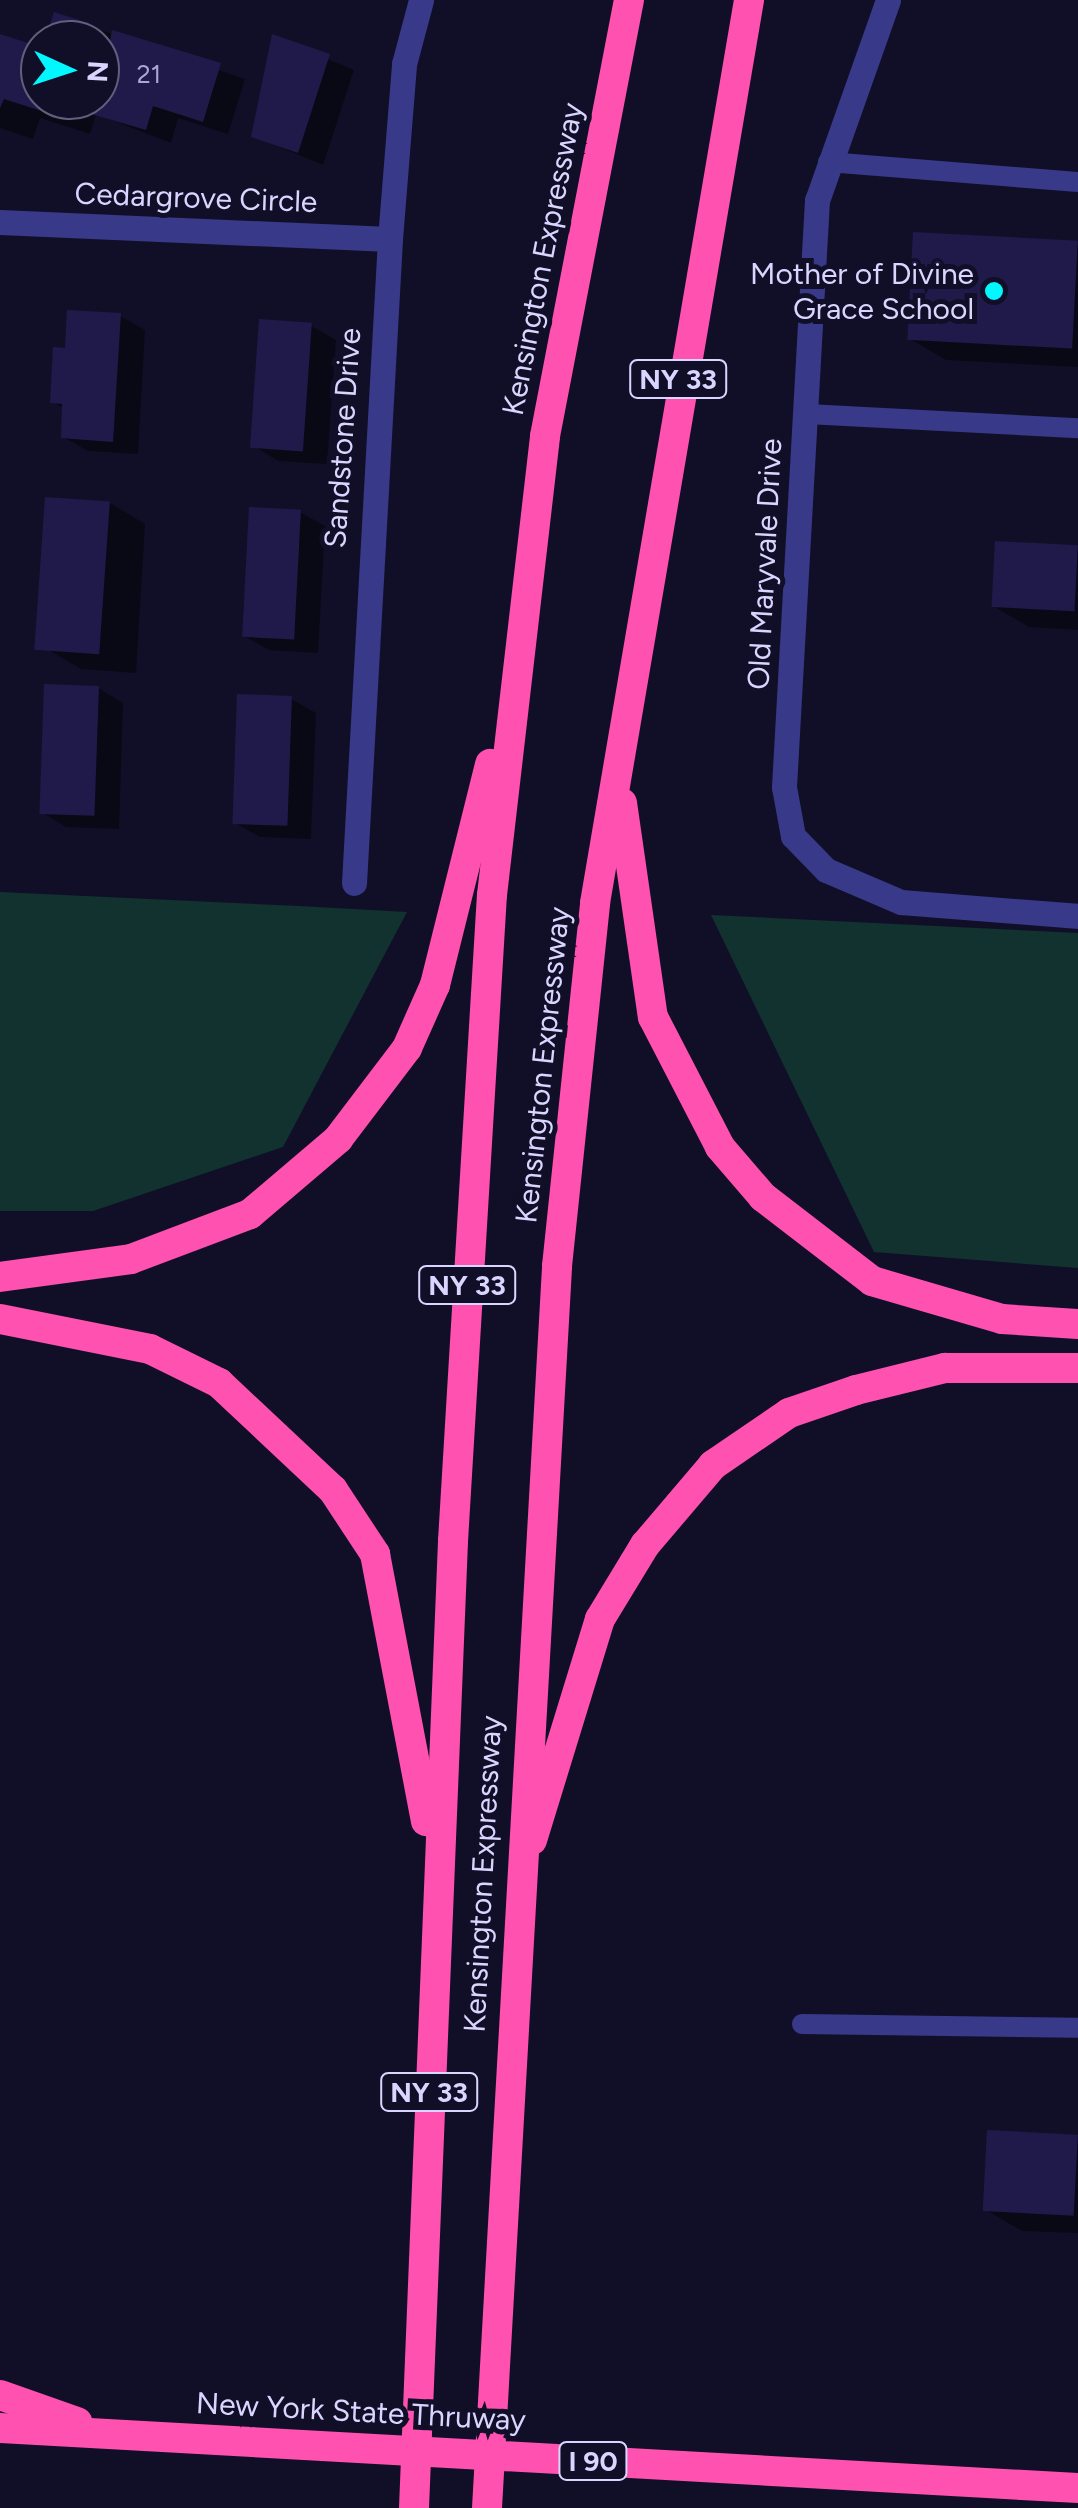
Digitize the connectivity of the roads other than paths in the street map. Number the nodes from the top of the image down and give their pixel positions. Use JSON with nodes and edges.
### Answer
{"nodes":[{"id":1,"x":421,"y":0,"type":"edge"},
{"id":2,"x":629,"y":0,"type":"edge"},
{"id":3,"x":748,"y":0,"type":"edge"},
{"id":4,"x":888,"y":0,"type":"edge"},
{"id":5,"x":828,"y":162,"type":"junction"},
{"id":6,"x":1078,"y":182,"type":"edge"},
{"id":7,"x":0,"y":222,"type":"edge"},
{"id":8,"x":390,"y":239,"type":"junction"},
{"id":9,"x":807,"y":414,"type":"junction"},
{"id":10,"x":1078,"y":428,"type":"edge"},
{"id":11,"x":512,"y":679,"type":"junction"},
{"id":12,"x":617,"y":760,"type":"junction"},
{"id":13,"x":354,"y":883,"type":"dead end"},
{"id":14,"x":1078,"y":916,"type":"edge"},
{"id":15,"x":0,"y":1277,"type":"edge"},
{"id":16,"x":0,"y":1319,"type":"edge"},
{"id":17,"x":1078,"y":1324,"type":"edge"},
{"id":18,"x":1078,"y":1368,"type":"edge"},
{"id":19,"x":436,"y":1893,"type":"junction"},
{"id":20,"x":515,"y":1901,"type":"junction"},
{"id":21,"x":802,"y":2024,"type":"dead end"},
{"id":22,"x":1078,"y":2028,"type":"edge"},
{"id":23,"x":0,"y":2395,"type":"edge"},
{"id":24,"x":0,"y":2428,"type":"edge"},
{"id":25,"x":108,"y":2433,"type":"junction"},
{"id":26,"x":1078,"y":2488,"type":"edge"},
{"id":27,"x":414,"y":2508,"type":"edge"},
{"id":28,"x":487,"y":2508,"type":"edge"}],
"edges":[{"from":1,"to":8,"type":"street","name":"Sandstone Drive"},
{"from":2,"to":11,"type":"highway","name":"Kensington Expressway","number":"NY 33"},
{"from":3,"to":12,"type":"highway","name":"Kensington Expressway","number":"NY 33"},
{"from":4,"to":5,"type":"street","name":"Old Maryvale Drive"},
{"from":5,"to":6,"type":"lane"},
{"from":5,"to":9,"type":"street","name":"Old Maryvale Drive"},
{"from":7,"to":8,"type":"street","name":"Cedargrove Circle"},
{"from":8,"to":13,"type":"street","name":"Sandstone Drive"},
{"from":9,"to":10,"type":"lane"},
{"from":9,"to":14,"type":"street","name":"Old Maryvale Drive"},
{"from":11,"to":15,"type":"highway"},
{"from":11,"to":19,"type":"highway","name":"Kensington Expressway","number":"NY 33"},
{"from":12,"to":17,"type":"highway"},
{"from":12,"to":20,"type":"highway","name":"Kensington Expressway","number":"NY 33"},
{"from":16,"to":19,"type":"highway"},
{"from":18,"to":20,"type":"highway"},
{"from":19,"to":27,"type":"highway","name":"Kensington Expressway","number":"NY 33"},
{"from":20,"to":28,"type":"highway","name":"Kensington Expressway","number":"NY 33"},
{"from":21,"to":22,"type":"lane"},
{"from":23,"to":25,"type":"highway"},
{"from":24,"to":25,"type":"highway","name":"New York State Thruway","number":"I 90"},
{"from":25,"to":26,"type":"highway","name":"New York State Thruway","number":"I 90"}]}
